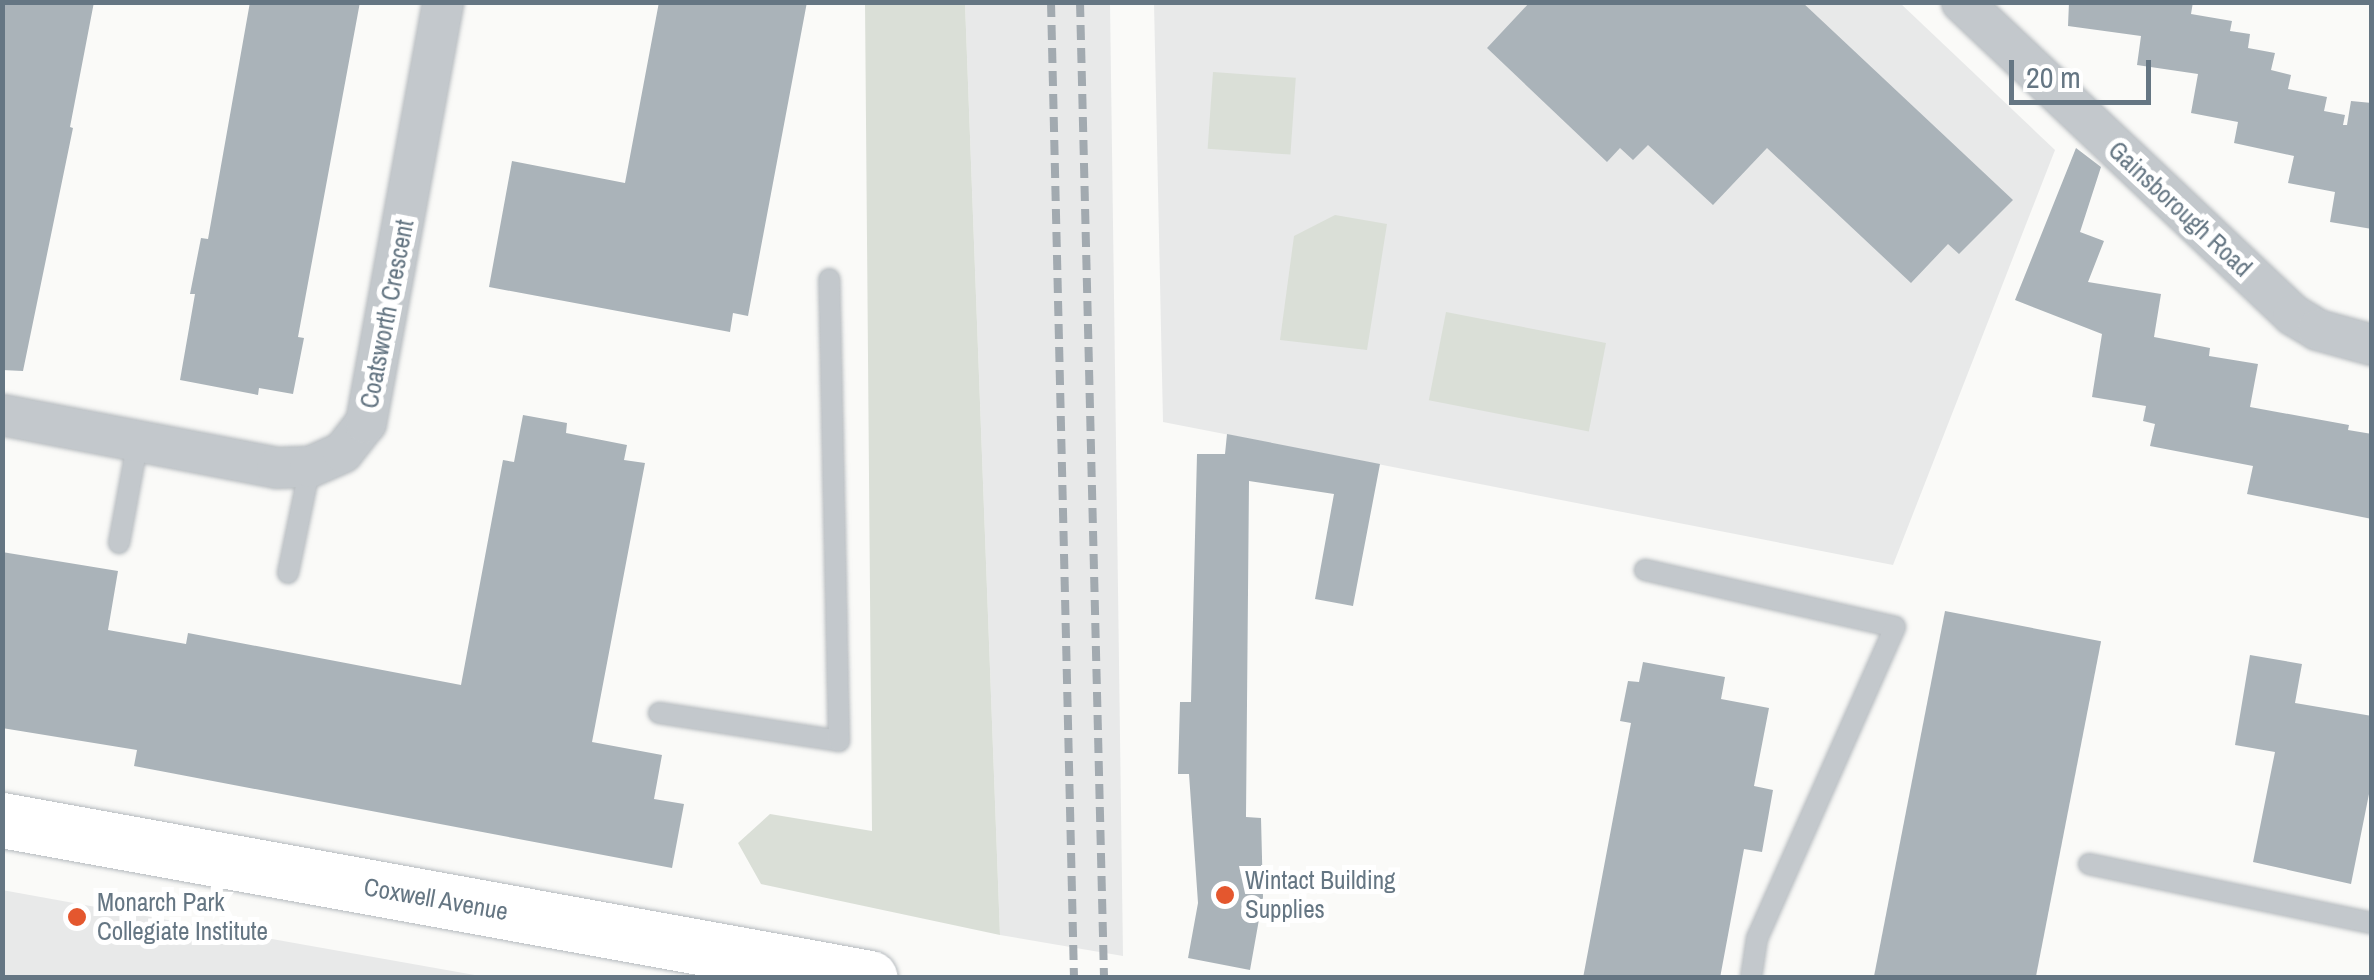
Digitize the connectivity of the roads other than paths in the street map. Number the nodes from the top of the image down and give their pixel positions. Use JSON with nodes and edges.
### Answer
{"nodes":[{"id":1,"x":443,"y":2,"type":"edge"},
{"id":2,"x":1962,"y":2,"type":"edge"},
{"id":3,"x":829,"y":279,"type":"dead end"},
{"id":4,"x":2372,"y":344,"type":"edge"},
{"id":5,"x":2,"y":415,"type":"edge"},
{"id":6,"x":138,"y":440,"type":"junction"},
{"id":7,"x":310,"y":467,"type":"junction"},
{"id":8,"x":119,"y":543,"type":"dead end"},
{"id":9,"x":1645,"y":570,"type":"dead end"},
{"id":10,"x":288,"y":573,"type":"dead end"},
{"id":11,"x":659,"y":713,"type":"dead end"},
{"id":12,"x":2,"y":820,"type":"edge"},
{"id":13,"x":2089,"y":864,"type":"dead end"},
{"id":14,"x":2372,"y":923,"type":"edge"},
{"id":15,"x":870,"y":978,"type":"edge"},
{"id":16,"x":1751,"y":978,"type":"edge"}],
"edges":[{"from":1,"to":7,"type":"street","name":"Coatsworth Crescent"},
{"from":2,"to":4,"type":"street","name":"Gainsborough Road"},
{"from":3,"to":11,"type":"lane"},
{"from":5,"to":6,"type":"street"},
{"from":6,"to":7,"type":"street"},
{"from":6,"to":8,"type":"lane"},
{"from":7,"to":10,"type":"lane"},
{"from":9,"to":16,"type":"lane"},
{"from":12,"to":15,"type":"main road","name":"Coxwell Avenue"},
{"from":13,"to":14,"type":"lane"}]}
